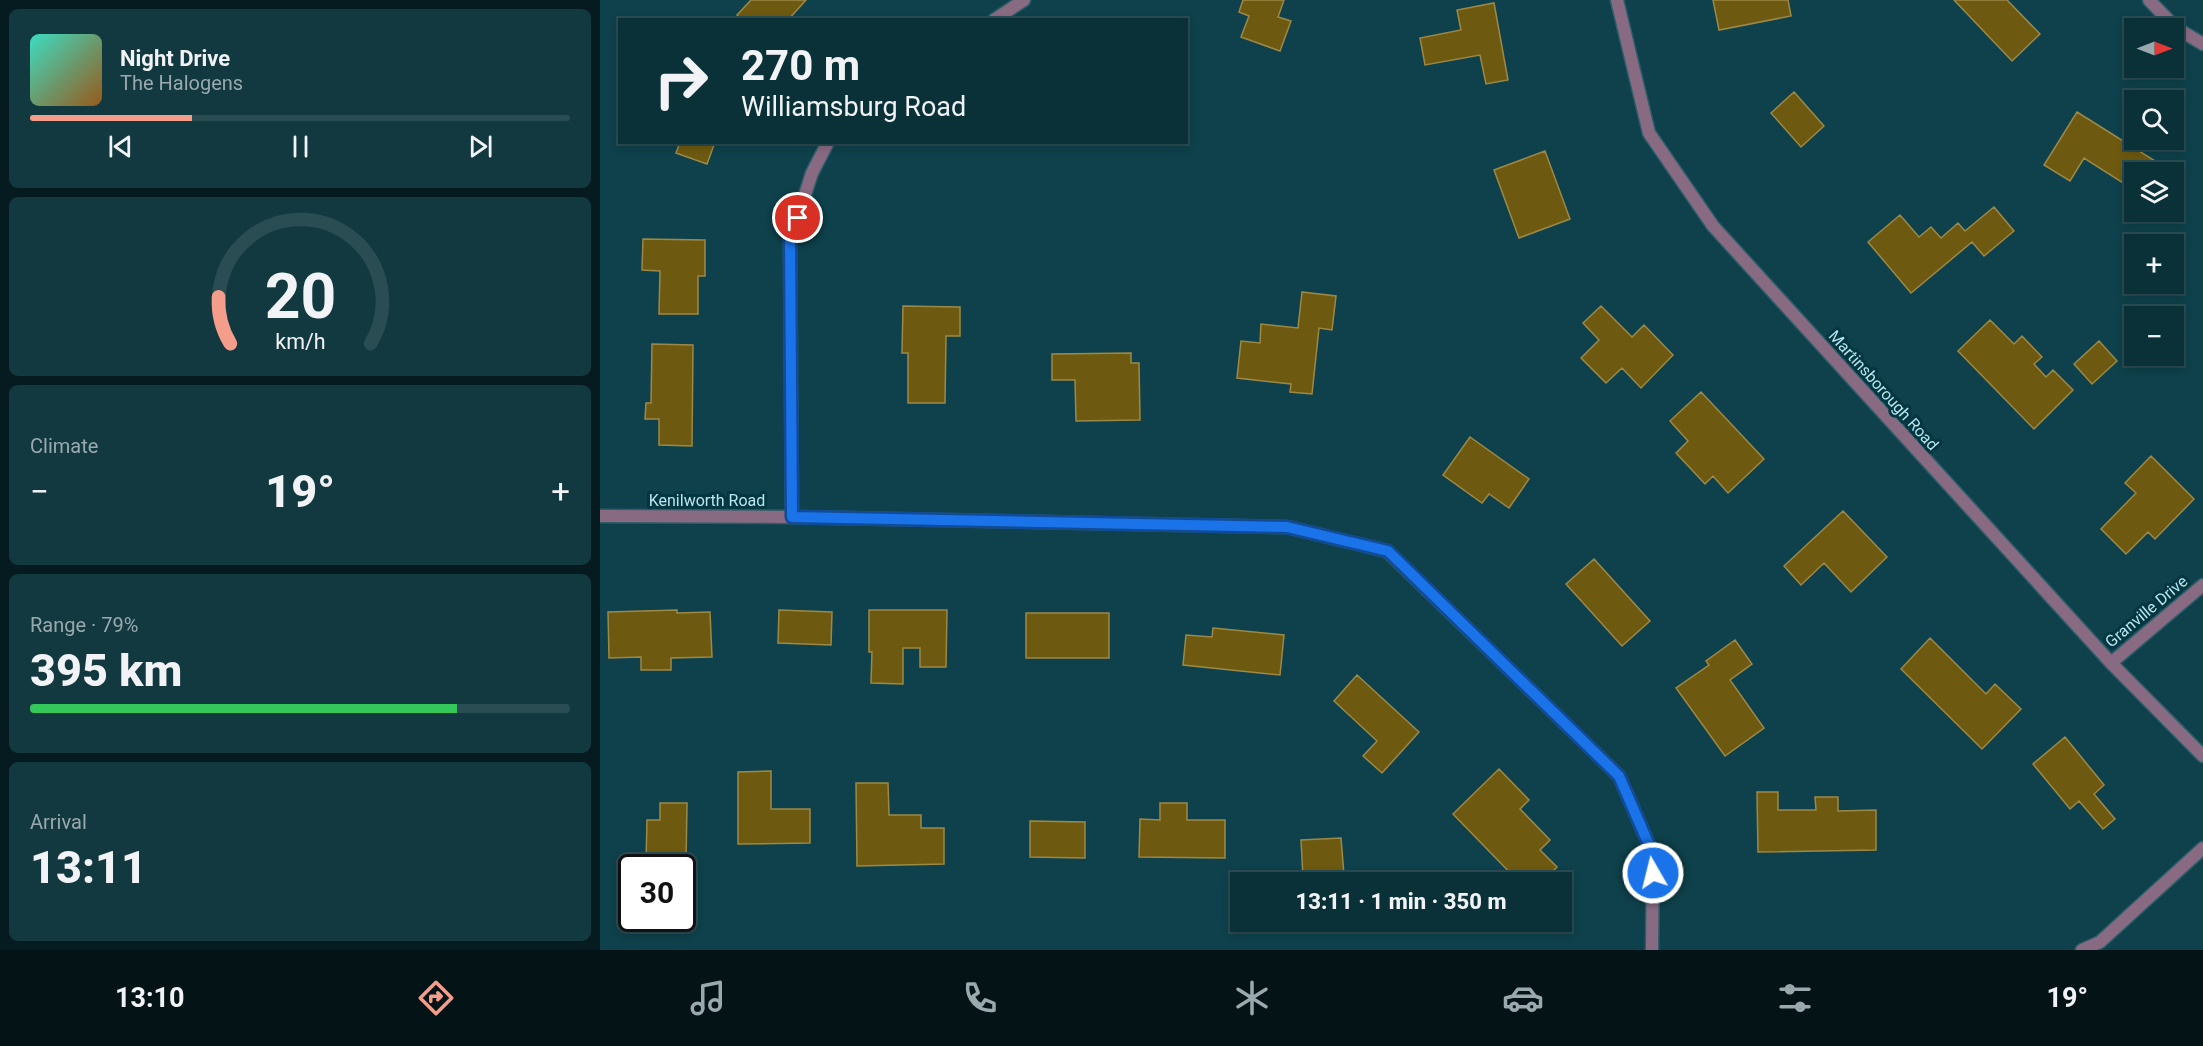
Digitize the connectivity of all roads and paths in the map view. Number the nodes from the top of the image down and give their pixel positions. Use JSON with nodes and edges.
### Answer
{"nodes":[{"id":1,"x":1024,"y":0,"type":"edge"},
{"id":2,"x":1617,"y":0,"type":"edge"},
{"id":3,"x":2149,"y":0,"type":"edge"},
{"id":4,"x":997,"y":18,"type":"edge"},
{"id":5,"x":2203,"y":44,"type":"edge"},
{"id":6,"x":827,"y":144,"type":"edge"},
{"id":7,"x":600,"y":516,"type":"edge"},
{"id":8,"x":792,"y":517,"type":"junction"},
{"id":9,"x":2203,"y":585,"type":"edge"},
{"id":10,"x":2111,"y":663,"type":"junction"},
{"id":11,"x":2203,"y":756,"type":"edge"},
{"id":12,"x":2203,"y":848,"type":"edge"},
{"id":13,"x":1652,"y":950,"type":"edge"},
{"id":14,"x":2082,"y":950,"type":"edge"}],
"edges":[{"from":1,"to":4,"type":"street"},
{"from":2,"to":10,"type":"street","name":"Martinsborough Road"},
{"from":3,"to":5,"type":"street"},
{"from":6,"to":8,"type":"street"},
{"from":7,"to":8,"type":"street","name":"Kenilworth Road"},
{"from":8,"to":13,"type":"street","name":"Kenilworth Road"},
{"from":9,"to":10,"type":"street","name":"Granville Drive"},
{"from":10,"to":11,"type":"street","name":"Martinsborough Road"},
{"from":12,"to":14,"type":"street"}]}
